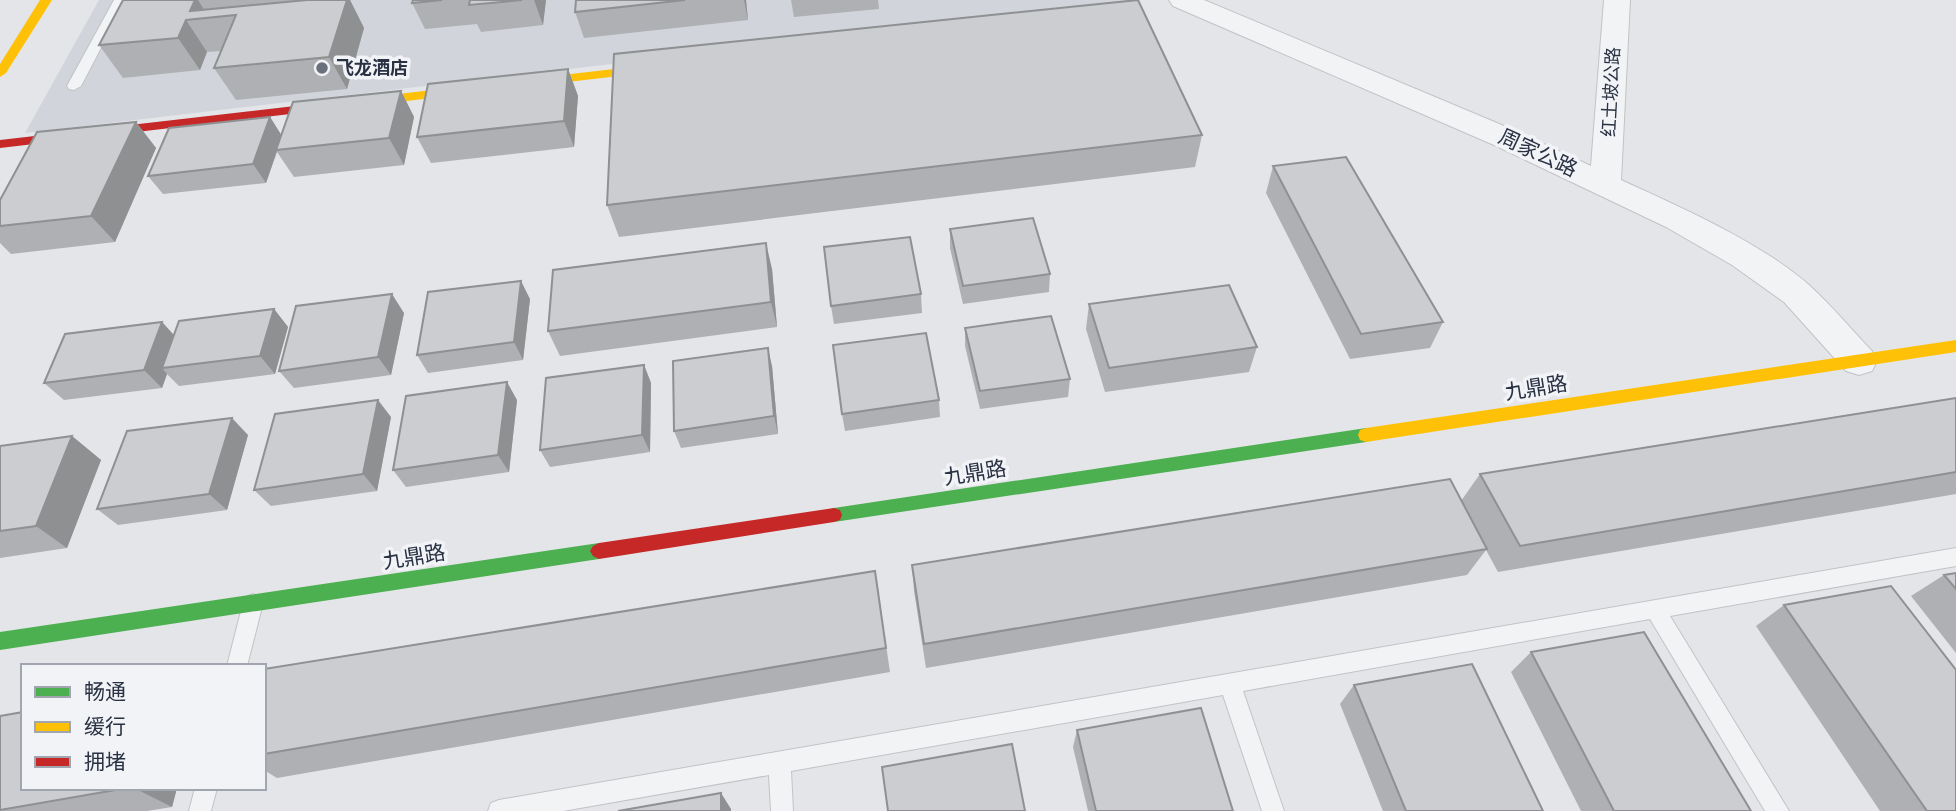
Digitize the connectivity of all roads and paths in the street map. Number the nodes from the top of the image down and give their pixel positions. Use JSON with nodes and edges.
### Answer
{"nodes":[{"id":1,"x":46,"y":0,"type":"edge"},
{"id":2,"x":120,"y":0,"type":"edge"},
{"id":3,"x":1182,"y":0,"type":"edge"},
{"id":4,"x":1617,"y":0,"type":"edge"},
{"id":5,"x":678,"y":66,"type":"edge"},
{"id":6,"x":0,"y":73,"type":"edge"},
{"id":7,"x":74,"y":86,"type":"dead end"},
{"id":8,"x":0,"y":144,"type":"edge"},
{"id":9,"x":1605,"y":184,"type":"junction"},
{"id":10,"x":1956,"y":346,"type":"edge"},
{"id":11,"x":1859,"y":361,"type":"junction"},
{"id":12,"x":1956,"y":557,"type":"edge"},
{"id":13,"x":253,"y":603,"type":"junction"},
{"id":14,"x":1655,"y":610,"type":"junction"},
{"id":15,"x":0,"y":641,"type":"edge"},
{"id":16,"x":238,"y":664,"type":"edge"},
{"id":17,"x":1230,"y":684,"type":"junction"},
{"id":18,"x":780,"y":762,"type":"junction"},
{"id":19,"x":205,"y":790,"type":"edge"},
{"id":20,"x":200,"y":811,"type":"edge"},
{"id":21,"x":499,"y":811,"type":"edge"},
{"id":22,"x":782,"y":811,"type":"edge"},
{"id":23,"x":1273,"y":811,"type":"edge"},
{"id":24,"x":1778,"y":811,"type":"edge"}],
"edges":[{"from":1,"to":6,"type":"street"},
{"from":2,"to":7,"type":"lane"},
{"from":3,"to":9,"type":"street","name":"周家公路"},
{"from":4,"to":9,"type":"street","name":"红土坡公路"},
{"from":5,"to":8,"type":"street"},
{"from":9,"to":11,"type":"street","name":"周家公路"},
{"from":10,"to":11,"type":"street","name":"九鼎路"},
{"from":11,"to":13,"type":"street","name":"九鼎路"},
{"from":12,"to":14,"type":"lane"},
{"from":13,"to":15,"type":"street","name":"九鼎路"},
{"from":13,"to":16,"type":"lane"},
{"from":14,"to":17,"type":"lane"},
{"from":14,"to":24,"type":"lane"},
{"from":17,"to":18,"type":"lane"},
{"from":17,"to":23,"type":"lane"},
{"from":18,"to":21,"type":"lane"},
{"from":18,"to":22,"type":"lane"},
{"from":19,"to":20,"type":"lane"}]}
